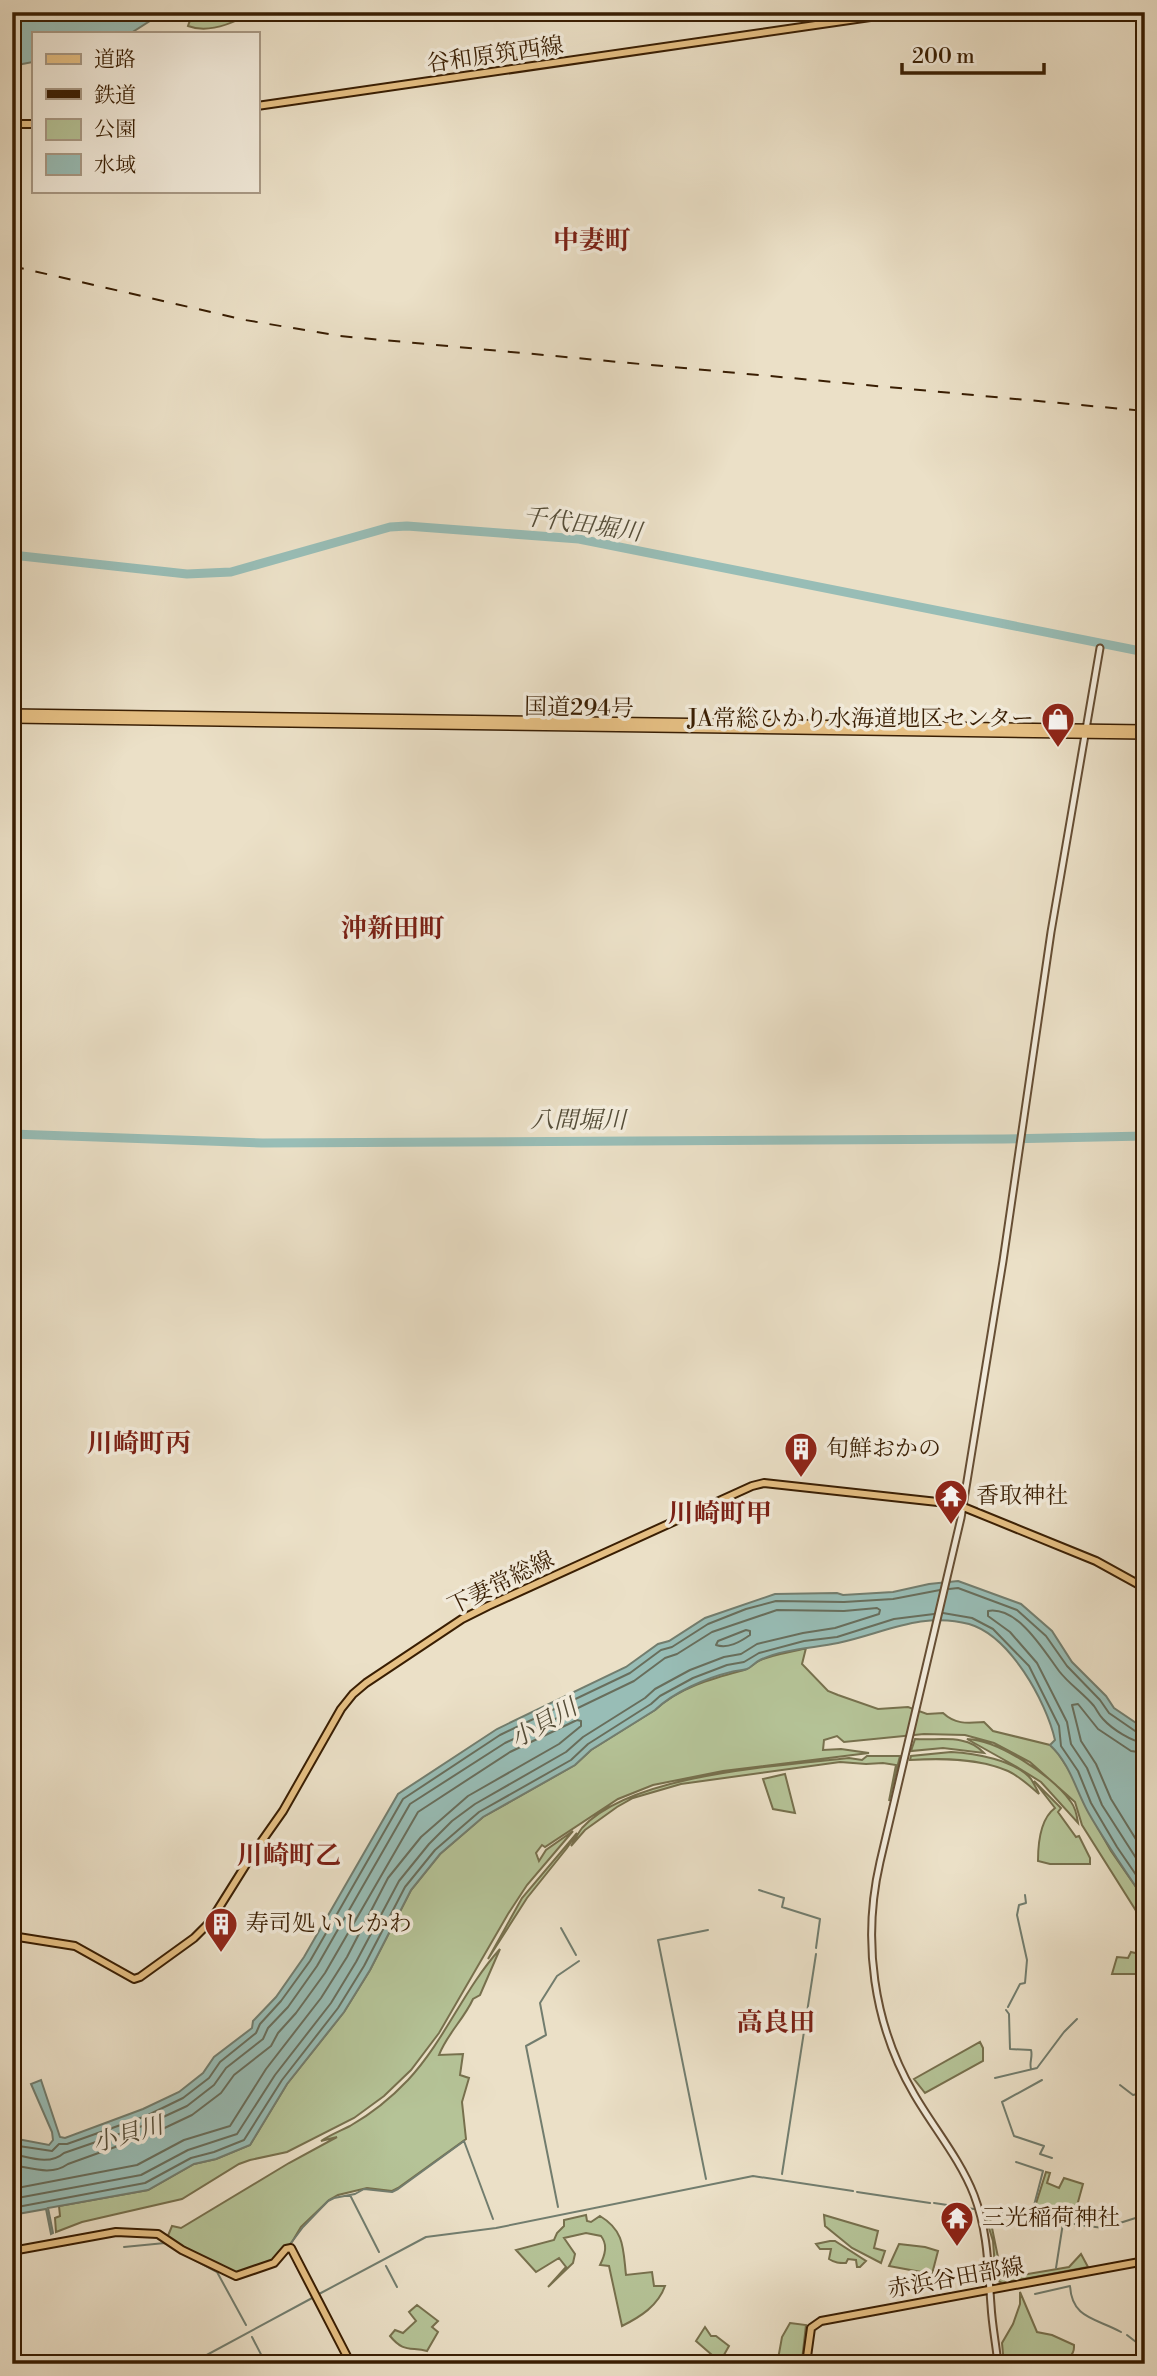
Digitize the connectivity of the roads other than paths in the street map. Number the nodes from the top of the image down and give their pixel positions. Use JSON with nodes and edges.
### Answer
{"nodes":[{"id":1,"x":905,"y":12,"type":"edge"},
{"id":2,"x":259,"y":106,"type":"edge"},
{"id":3,"x":12,"y":124,"type":"edge"},
{"id":4,"x":32,"y":124,"type":"edge"},
{"id":5,"x":1100,"y":648,"type":"dead end"},
{"id":6,"x":12,"y":713,"type":"edge"},
{"id":7,"x":12,"y":719,"type":"edge"},
{"id":8,"x":1145,"y":729,"type":"edge"},
{"id":9,"x":1086,"y":732,"type":"junction"},
{"id":10,"x":1145,"y":735,"type":"edge"},
{"id":11,"x":964,"y":1506,"type":"junction"},
{"id":12,"x":1145,"y":1588,"type":"edge"},
{"id":13,"x":12,"y":1936,"type":"edge"},
{"id":14,"x":12,"y":2250,"type":"edge"},
{"id":15,"x":1145,"y":2261,"type":"edge"},
{"id":16,"x":990,"y":2290,"type":"junction"},
{"id":17,"x":351,"y":2364,"type":"edge"},
{"id":18,"x":806,"y":2364,"type":"edge"},
{"id":19,"x":999,"y":2364,"type":"edge"}],
"edges":[{"from":1,"to":2,"type":"main road","name":"谷和原筑西線"},
{"from":3,"to":4,"type":"main road"},
{"from":5,"to":9,"type":"street"},
{"from":6,"to":9,"type":"highway","name":"国道294号"},
{"from":7,"to":9,"type":"highway","name":"国道294号"},
{"from":8,"to":9,"type":"highway","name":"国道294号"},
{"from":9,"to":10,"type":"highway","name":"国道294号"},
{"from":9,"to":11,"type":"street"},
{"from":11,"to":12,"type":"main road","name":"下妻常総線"},
{"from":11,"to":13,"type":"main road","name":"下妻常総線"},
{"from":11,"to":16,"type":"street"},
{"from":14,"to":17,"type":"main road"},
{"from":15,"to":16,"type":"main road","name":"赤浜谷田部線"},
{"from":16,"to":18,"type":"main road","name":"赤浜谷田部線"},
{"from":16,"to":19,"type":"street"}]}
